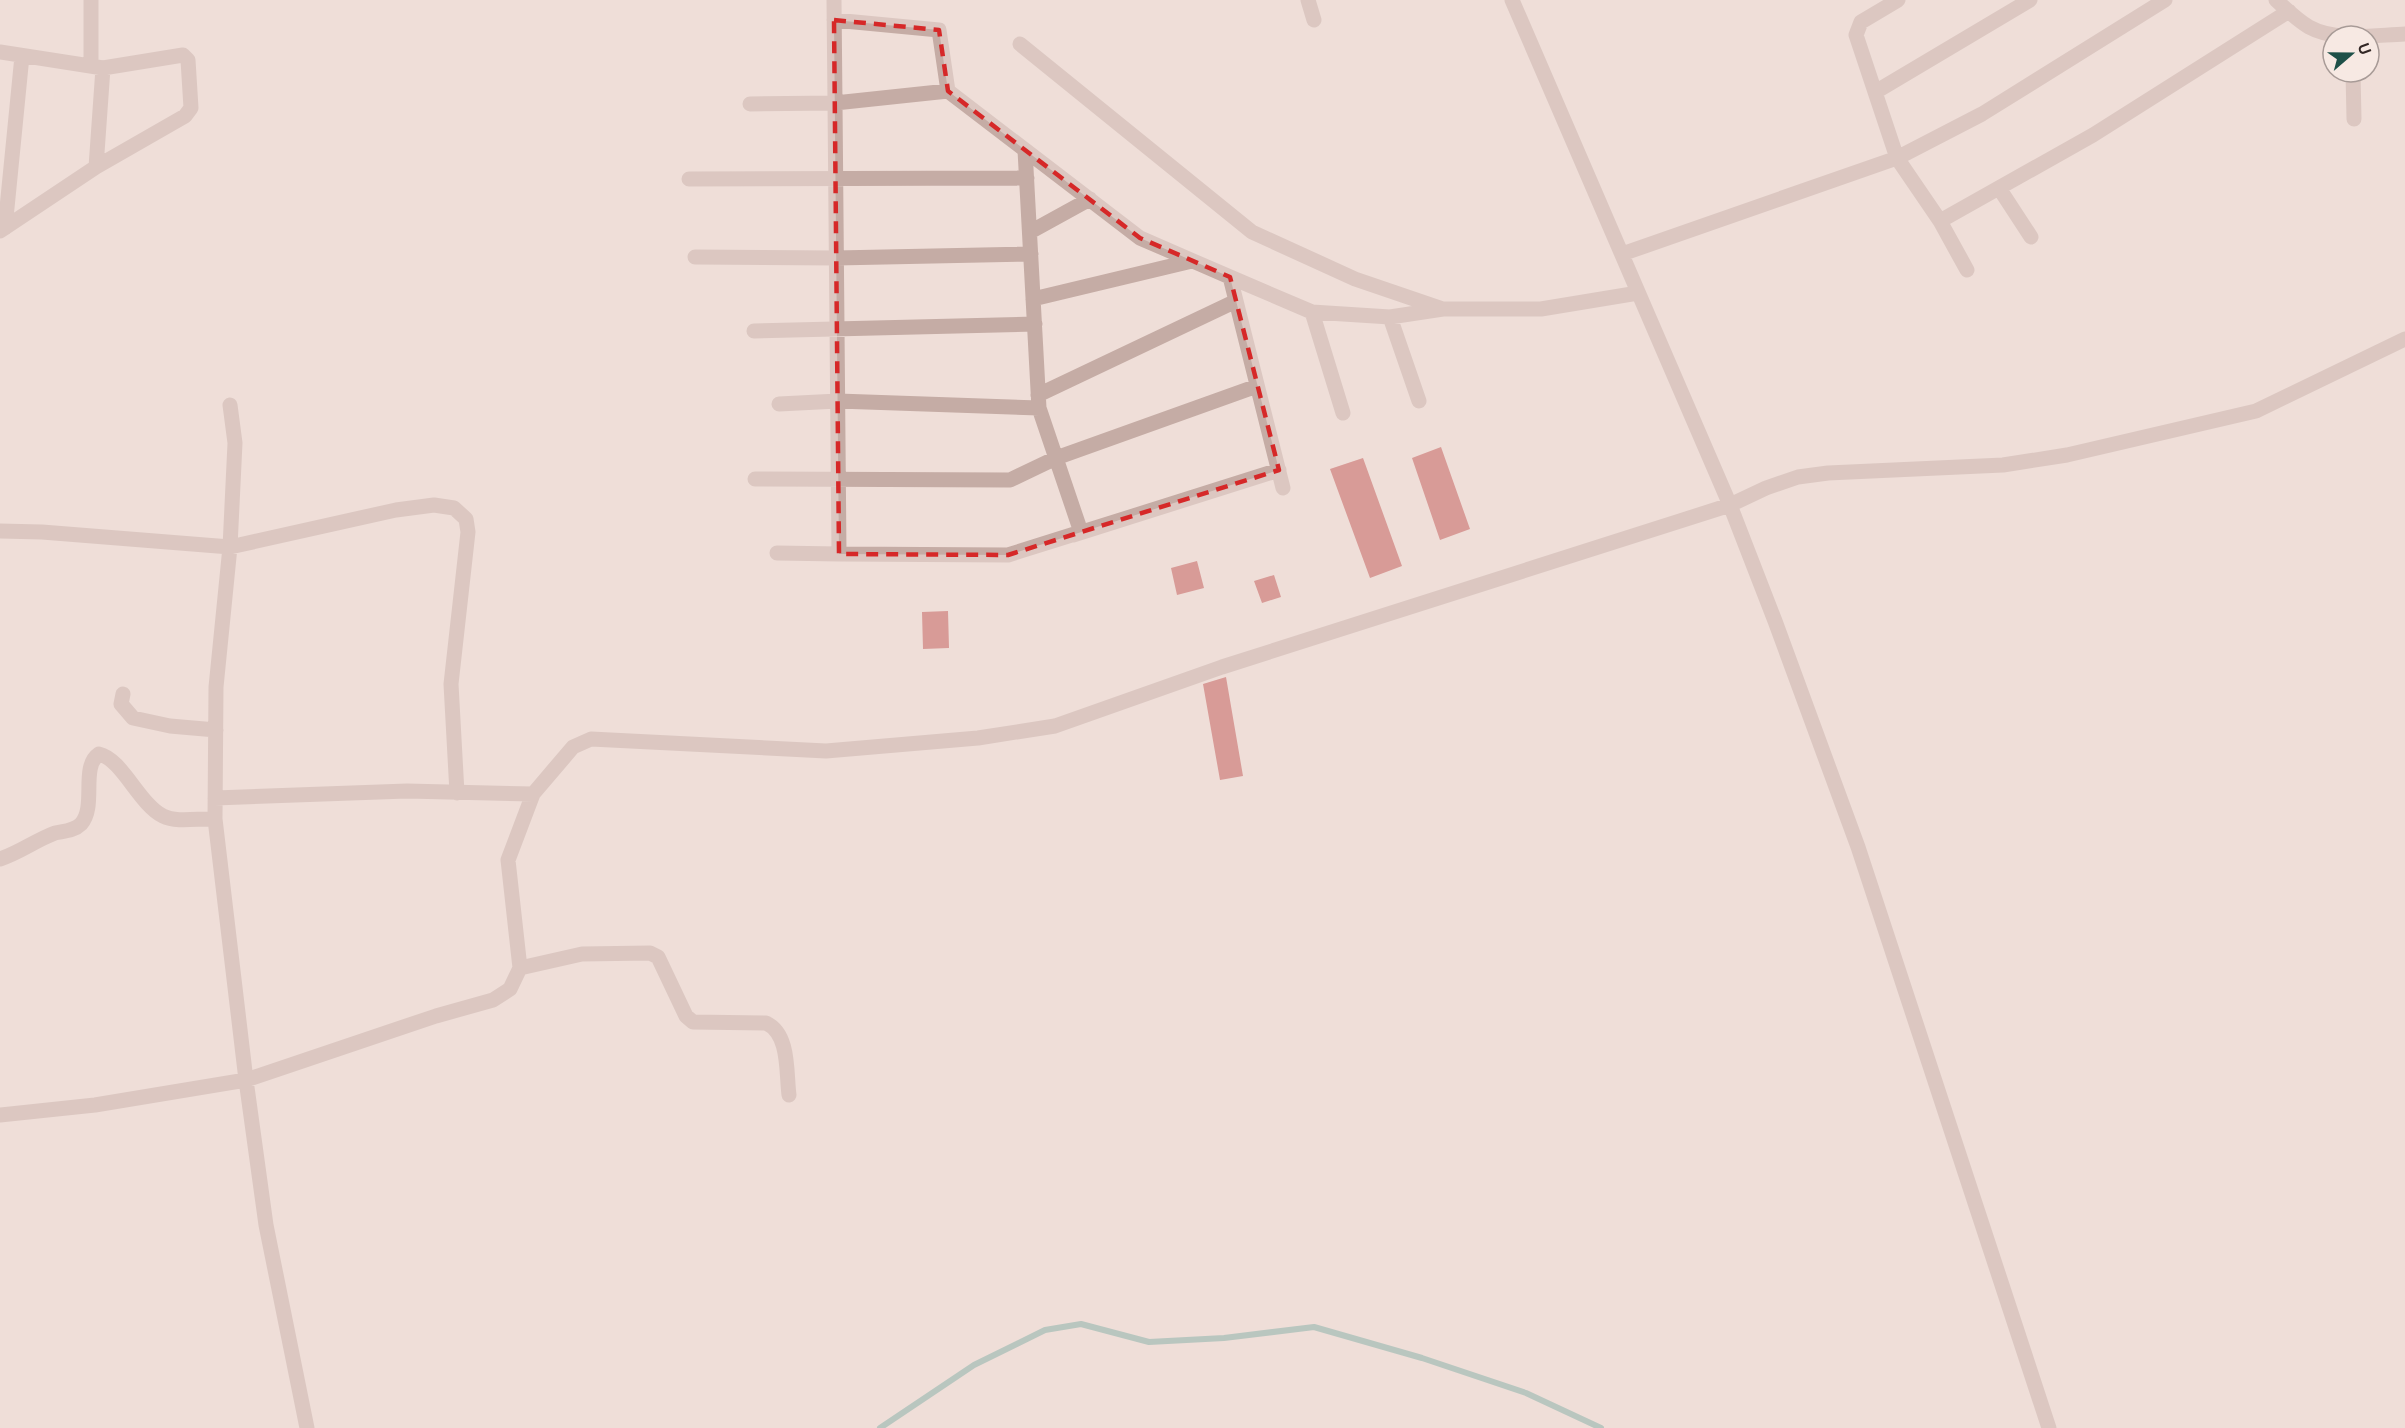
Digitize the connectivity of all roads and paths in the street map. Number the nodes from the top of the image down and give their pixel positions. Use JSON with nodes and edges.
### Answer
{"nodes":[{"id":1,"x":91,"y":0,"type":"edge"},
{"id":2,"x":834,"y":0,"type":"edge"},
{"id":3,"x":1308,"y":0,"type":"edge"},
{"id":4,"x":1512,"y":0,"type":"edge"},
{"id":5,"x":1898,"y":0,"type":"edge"},
{"id":6,"x":2030,"y":0,"type":"edge"},
{"id":7,"x":2165,"y":0,"type":"edge"},
{"id":8,"x":2276,"y":0,"type":"edge"},
{"id":9,"x":2289,"y":11,"type":"junction"},
{"id":10,"x":834,"y":20,"type":"junction"},
{"id":11,"x":1314,"y":20,"type":"dead end"},
{"id":12,"x":2321,"y":33,"type":"edge"},
{"id":13,"x":2405,"y":34,"type":"edge"},
{"id":14,"x":2381,"y":35,"type":"edge"},
{"id":15,"x":1020,"y":44,"type":"dead end"},
{"id":16,"x":0,"y":52,"type":"edge"},
{"id":17,"x":22,"y":56,"type":"junction"},
{"id":18,"x":97,"y":66,"type":"junction"},
{"id":19,"x":2353,"y":84,"type":"edge"},
{"id":20,"x":948,"y":90,"type":"junction"},
{"id":21,"x":1877,"y":91,"type":"junction"},
{"id":22,"x":835,"y":103,"type":"junction"},
{"id":23,"x":750,"y":104,"type":"dead end"},
{"id":24,"x":2354,"y":119,"type":"dead end"},
{"id":25,"x":1025,"y":150,"type":"junction"},
{"id":26,"x":1897,"y":158,"type":"junction"},
{"id":27,"x":96,"y":167,"type":"junction"},
{"id":28,"x":1027,"y":178,"type":"junction"},
{"id":29,"x":690,"y":179,"type":"dead end"},
{"id":30,"x":836,"y":180,"type":"junction"},
{"id":31,"x":1999,"y":188,"type":"junction"},
{"id":32,"x":1090,"y":200,"type":"junction"},
{"id":33,"x":1940,"y":221,"type":"junction"},
{"id":34,"x":2,"y":230,"type":"edge"},
{"id":35,"x":1030,"y":232,"type":"junction"},
{"id":36,"x":2031,"y":237,"type":"dead end"},
{"id":37,"x":1031,"y":254,"type":"junction"},
{"id":38,"x":1622,"y":254,"type":"junction"},
{"id":39,"x":695,"y":256,"type":"dead end"},
{"id":40,"x":836,"y":258,"type":"junction"},
{"id":41,"x":1192,"y":261,"type":"junction"},
{"id":42,"x":1967,"y":270,"type":"dead end"},
{"id":43,"x":1230,"y":277,"type":"junction"},
{"id":44,"x":1638,"y":293,"type":"junction"},
{"id":45,"x":1034,"y":299,"type":"junction"},
{"id":46,"x":1236,"y":301,"type":"junction"},
{"id":47,"x":1443,"y":309,"type":"junction"},
{"id":48,"x":1312,"y":312,"type":"junction"},
{"id":49,"x":1390,"y":317,"type":"junction"},
{"id":50,"x":1035,"y":324,"type":"junction"},
{"id":51,"x":837,"y":330,"type":"junction"},
{"id":52,"x":754,"y":331,"type":"dead end"},
{"id":53,"x":2405,"y":339,"type":"edge"},
{"id":54,"x":1257,"y":386,"type":"junction"},
{"id":55,"x":838,"y":401,"type":"junction"},
{"id":56,"x":1039,"y":401,"type":"junction"},
{"id":57,"x":1419,"y":401,"type":"dead end"},
{"id":58,"x":779,"y":404,"type":"dead end"},
{"id":59,"x":230,"y":405,"type":"dead end"},
{"id":60,"x":1343,"y":413,"type":"dead end"},
{"id":61,"x":1056,"y":458,"type":"junction"},
{"id":62,"x":1279,"y":470,"type":"junction"},
{"id":63,"x":755,"y":479,"type":"dead end"},
{"id":64,"x":838,"y":481,"type":"junction"},
{"id":65,"x":1283,"y":488,"type":"dead end"},
{"id":66,"x":1730,"y":505,"type":"junction"},
{"id":67,"x":0,"y":531,"type":"edge"},
{"id":68,"x":1081,"y":532,"type":"junction"},
{"id":69,"x":230,"y":547,"type":"junction"},
{"id":70,"x":1035,"y":547,"type":"dead end"},
{"id":71,"x":777,"y":553,"type":"dead end"},
{"id":72,"x":839,"y":554,"type":"junction"},
{"id":73,"x":123,"y":694,"type":"dead end"},
{"id":74,"x":216,"y":730,"type":"junction"},
{"id":75,"x":457,"y":793,"type":"junction"},
{"id":76,"x":533,"y":794,"type":"junction"},
{"id":77,"x":216,"y":798,"type":"junction"},
{"id":78,"x":215,"y":819,"type":"junction"},
{"id":79,"x":0,"y":859,"type":"edge"},
{"id":80,"x":520,"y":968,"type":"junction"},
{"id":81,"x":246,"y":1080,"type":"junction"},
{"id":82,"x":789,"y":1095,"type":"dead end"},
{"id":83,"x":0,"y":1115,"type":"edge"},
{"id":84,"x":307,"y":1428,"type":"edge"},
{"id":85,"x":2049,"y":1428,"type":"edge"}],
"edges":[{"from":1,"to":18,"type":"street"},
{"from":2,"to":10,"type":"street"},
{"from":3,"to":11,"type":"street"},
{"from":4,"to":38,"type":"street"},
{"from":5,"to":21,"type":"street"},
{"from":6,"to":21,"type":"street"},
{"from":7,"to":26,"type":"street"},
{"from":8,"to":9,"type":"street"},
{"from":9,"to":12,"type":"street"},
{"from":9,"to":31,"type":"street"},
{"from":10,"to":20,"type":"street"},
{"from":10,"to":22,"type":"street"},
{"from":13,"to":14,"type":"street"},
{"from":15,"to":47,"type":"street"},
{"from":16,"to":17,"type":"street"},
{"from":17,"to":18,"type":"street"},
{"from":17,"to":34,"type":"street"},
{"from":18,"to":27,"type":"street"},
{"from":18,"to":27,"type":"street"},
{"from":19,"to":24,"type":"street"},
{"from":20,"to":22,"type":"street"},
{"from":20,"to":25,"type":"street"},
{"from":21,"to":26,"type":"street"},
{"from":22,"to":23,"type":"street"},
{"from":22,"to":30,"type":"street"},
{"from":25,"to":28,"type":"street"},
{"from":25,"to":32,"type":"street"},
{"from":26,"to":33,"type":"street"},
{"from":26,"to":38,"type":"street"},
{"from":27,"to":34,"type":"street"},
{"from":28,"to":30,"type":"street"},
{"from":28,"to":35,"type":"street"},
{"from":29,"to":30,"type":"street"},
{"from":30,"to":40,"type":"street"},
{"from":31,"to":33,"type":"street"},
{"from":31,"to":36,"type":"street"},
{"from":32,"to":35,"type":"street"},
{"from":32,"to":41,"type":"street"},
{"from":33,"to":42,"type":"street"},
{"from":35,"to":37,"type":"street"},
{"from":37,"to":40,"type":"street"},
{"from":37,"to":45,"type":"street"},
{"from":38,"to":44,"type":"street"},
{"from":39,"to":40,"type":"street"},
{"from":40,"to":51,"type":"street"},
{"from":41,"to":43,"type":"street"},
{"from":41,"to":45,"type":"street"},
{"from":43,"to":46,"type":"street"},
{"from":43,"to":48,"type":"street"},
{"from":44,"to":47,"type":"street"},
{"from":44,"to":66,"type":"street"},
{"from":45,"to":50,"type":"street"},
{"from":46,"to":54,"type":"street"},
{"from":46,"to":56,"type":"street"},
{"from":47,"to":49,"type":"street"},
{"from":48,"to":49,"type":"street"},
{"from":48,"to":60,"type":"street"},
{"from":49,"to":57,"type":"street"},
{"from":50,"to":51,"type":"street"},
{"from":50,"to":56,"type":"street"},
{"from":51,"to":52,"type":"street"},
{"from":51,"to":55,"type":"street"},
{"from":53,"to":66,"type":"street"},
{"from":54,"to":61,"type":"street"},
{"from":54,"to":62,"type":"street"},
{"from":55,"to":56,"type":"street"},
{"from":55,"to":58,"type":"street"},
{"from":55,"to":64,"type":"street"},
{"from":56,"to":61,"type":"street"},
{"from":59,"to":69,"type":"street"},
{"from":61,"to":64,"type":"street"},
{"from":61,"to":68,"type":"street"},
{"from":62,"to":65,"type":"street"},
{"from":62,"to":68,"type":"street"},
{"from":63,"to":64,"type":"street"},
{"from":64,"to":72,"type":"street"},
{"from":66,"to":76,"type":"street"},
{"from":66,"to":85,"type":"street"},
{"from":67,"to":69,"type":"street"},
{"from":68,"to":70,"type":"street"},
{"from":68,"to":72,"type":"street"},
{"from":69,"to":74,"type":"street"},
{"from":69,"to":75,"type":"street"},
{"from":71,"to":72,"type":"street"},
{"from":73,"to":74,"type":"street"},
{"from":74,"to":77,"type":"street"},
{"from":75,"to":76,"type":"street"},
{"from":75,"to":77,"type":"street"},
{"from":76,"to":80,"type":"street"},
{"from":77,"to":78,"type":"street"},
{"from":78,"to":79,"type":"street"},
{"from":78,"to":81,"type":"street"},
{"from":80,"to":81,"type":"street"},
{"from":80,"to":82,"type":"street"},
{"from":81,"to":83,"type":"street"},
{"from":81,"to":84,"type":"street"}]}
